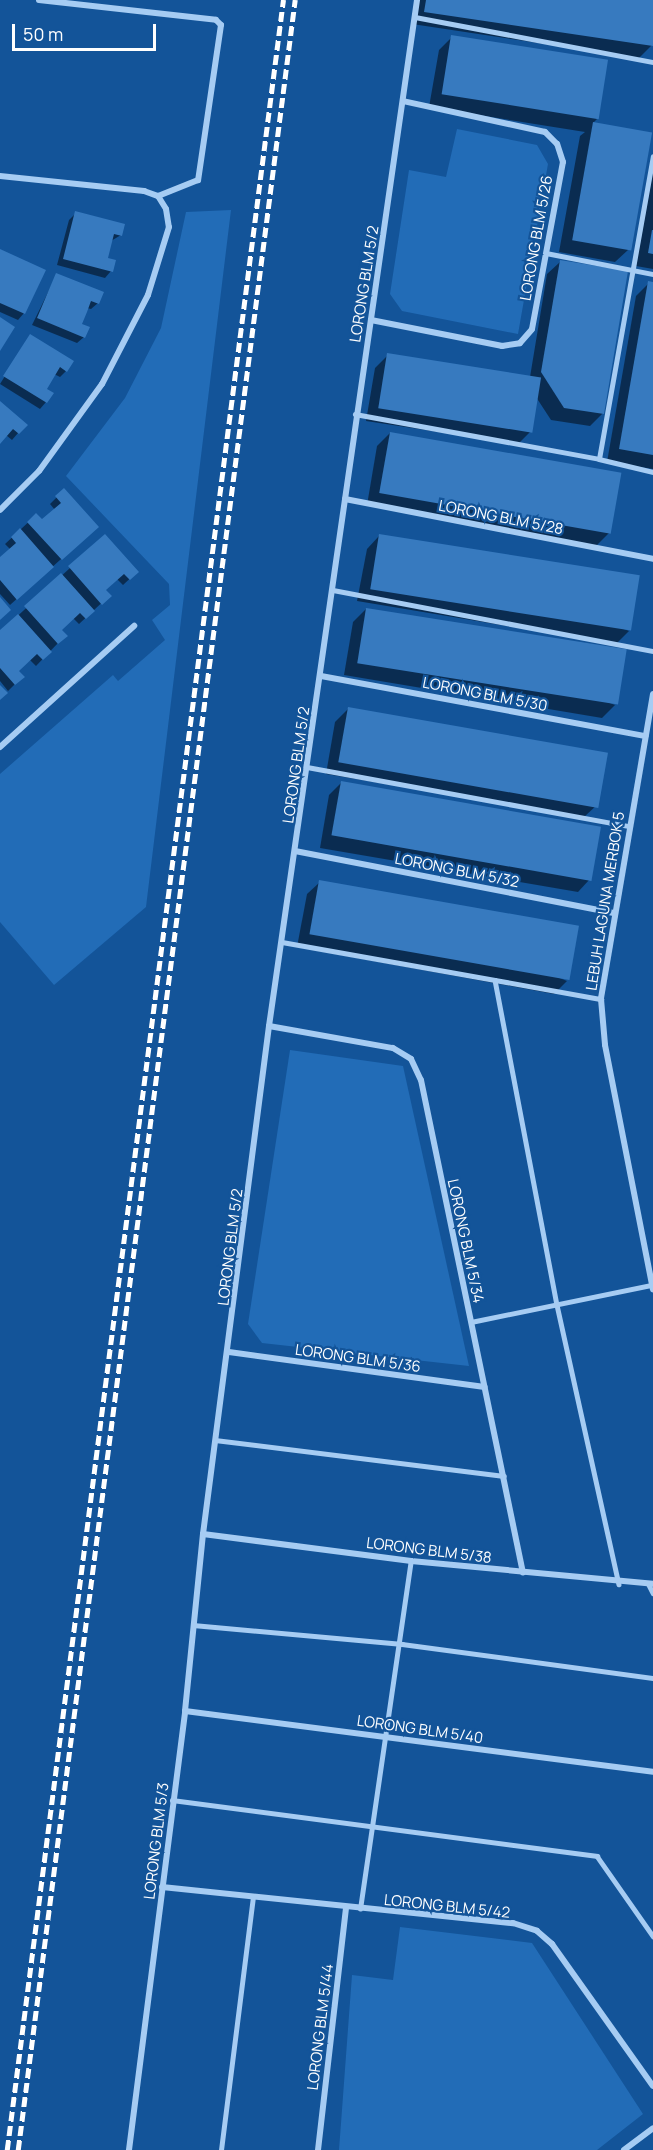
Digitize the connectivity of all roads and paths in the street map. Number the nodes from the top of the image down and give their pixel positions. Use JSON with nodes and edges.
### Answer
{"nodes":[{"id":1,"x":39,"y":0,"type":"edge"},
{"id":2,"x":417,"y":0,"type":"edge"},
{"id":3,"x":415,"y":17,"type":"junction"},
{"id":4,"x":653,"y":62,"type":"edge"},
{"id":5,"x":403,"y":101,"type":"junction"},
{"id":6,"x":653,"y":157,"type":"edge"},
{"id":7,"x":0,"y":177,"type":"edge"},
{"id":8,"x":158,"y":196,"type":"junction"},
{"id":9,"x":546,"y":253,"type":"junction"},
{"id":10,"x":631,"y":270,"type":"junction"},
{"id":11,"x":653,"y":274,"type":"edge"},
{"id":12,"x":371,"y":320,"type":"junction"},
{"id":13,"x":355,"y":414,"type":"junction"},
{"id":14,"x":599,"y":459,"type":"junction"},
{"id":15,"x":653,"y":472,"type":"edge"},
{"id":16,"x":345,"y":499,"type":"junction"},
{"id":17,"x":0,"y":510,"type":"edge"},
{"id":18,"x":653,"y":559,"type":"edge"},
{"id":19,"x":333,"y":590,"type":"junction"},
{"id":20,"x":134,"y":626,"type":"dead end"},
{"id":21,"x":653,"y":651,"type":"edge"},
{"id":22,"x":321,"y":676,"type":"junction"},
{"id":23,"x":653,"y":694,"type":"edge"},
{"id":24,"x":645,"y":736,"type":"junction"},
{"id":25,"x":0,"y":747,"type":"edge"},
{"id":26,"x":307,"y":767,"type":"junction"},
{"id":27,"x":629,"y":826,"type":"junction"},
{"id":28,"x":295,"y":851,"type":"junction"},
{"id":29,"x":615,"y":913,"type":"junction"},
{"id":30,"x":282,"y":942,"type":"junction"},
{"id":31,"x":495,"y":980,"type":"junction"},
{"id":32,"x":601,"y":999,"type":"junction"},
{"id":33,"x":269,"y":1026,"type":"junction"},
{"id":34,"x":652,"y":1287,"type":"edge"},
{"id":35,"x":557,"y":1305,"type":"junction"},
{"id":36,"x":471,"y":1322,"type":"junction"},
{"id":37,"x":229,"y":1352,"type":"junction"},
{"id":38,"x":485,"y":1387,"type":"junction"},
{"id":39,"x":215,"y":1440,"type":"junction"},
{"id":40,"x":504,"y":1476,"type":"junction"},
{"id":41,"x":202,"y":1534,"type":"junction"},
{"id":42,"x":411,"y":1561,"type":"junction"},
{"id":43,"x":523,"y":1573,"type":"junction"},
{"id":44,"x":619,"y":1584,"type":"junction"},
{"id":45,"x":651,"y":1585,"type":"edge"},
{"id":46,"x":653,"y":1593,"type":"edge"},
{"id":47,"x":193,"y":1625,"type":"junction"},
{"id":48,"x":402,"y":1644,"type":"junction"},
{"id":49,"x":653,"y":1678,"type":"edge"},
{"id":50,"x":185,"y":1711,"type":"junction"},
{"id":51,"x":386,"y":1737,"type":"junction"},
{"id":52,"x":653,"y":1772,"type":"edge"},
{"id":53,"x":172,"y":1800,"type":"junction"},
{"id":54,"x":370,"y":1828,"type":"junction"},
{"id":55,"x":162,"y":1887,"type":"junction"},
{"id":56,"x":253,"y":1897,"type":"junction"},
{"id":57,"x":346,"y":1908,"type":"junction"},
{"id":58,"x":360,"y":1909,"type":"junction"},
{"id":59,"x":653,"y":1936,"type":"edge"},
{"id":60,"x":653,"y":2086,"type":"edge"},
{"id":61,"x":653,"y":2128,"type":"edge"},
{"id":62,"x":129,"y":2150,"type":"edge"},
{"id":63,"x":221,"y":2150,"type":"edge"},
{"id":64,"x":318,"y":2150,"type":"edge"},
{"id":65,"x":624,"y":2150,"type":"edge"}],
"edges":[{"from":1,"to":8,"type":"street"},
{"from":2,"to":3,"type":"street","name":"LORONG BLM 5/2"},
{"from":3,"to":4,"type":"lane"},
{"from":3,"to":5,"type":"street","name":"LORONG BLM 5/2"},
{"from":5,"to":9,"type":"street","name":"LORONG BLM 5/26"},
{"from":5,"to":12,"type":"street","name":"LORONG BLM 5/2"},
{"from":6,"to":10,"type":"lane"},
{"from":7,"to":8,"type":"street"},
{"from":8,"to":17,"type":"street"},
{"from":9,"to":10,"type":"lane"},
{"from":9,"to":12,"type":"street","name":"LORONG BLM 5/26"},
{"from":10,"to":11,"type":"lane"},
{"from":10,"to":14,"type":"lane"},
{"from":12,"to":13,"type":"street","name":"LORONG BLM 5/2"},
{"from":13,"to":14,"type":"lane"},
{"from":13,"to":16,"type":"street","name":"LORONG BLM 5/2"},
{"from":14,"to":15,"type":"lane"},
{"from":16,"to":18,"type":"street","name":"LORONG BLM 5/28"},
{"from":16,"to":19,"type":"street","name":"LORONG BLM 5/2"},
{"from":19,"to":21,"type":"lane"},
{"from":19,"to":22,"type":"street","name":"LORONG BLM 5/2"},
{"from":20,"to":25,"type":"street"},
{"from":22,"to":24,"type":"street","name":"LORONG BLM 5/30"},
{"from":22,"to":26,"type":"street","name":"LORONG BLM 5/2"},
{"from":23,"to":24,"type":"street","name":"LEBUH LAGUNA MERBOK 5"},
{"from":24,"to":27,"type":"street","name":"LEBUH LAGUNA MERBOK 5"},
{"from":26,"to":27,"type":"lane"},
{"from":26,"to":28,"type":"street","name":"LORONG BLM 5/2"},
{"from":27,"to":29,"type":"street","name":"LEBUH LAGUNA MERBOK 5"},
{"from":28,"to":29,"type":"street","name":"LORONG BLM 5/32"},
{"from":28,"to":30,"type":"street","name":"LORONG BLM 5/2"},
{"from":29,"to":32,"type":"street","name":"LEBUH LAGUNA MERBOK 5"},
{"from":30,"to":31,"type":"lane"},
{"from":30,"to":33,"type":"street","name":"LORONG BLM 5/2"},
{"from":31,"to":32,"type":"lane"},
{"from":31,"to":35,"type":"lane"},
{"from":32,"to":34,"type":"street","name":"LEBUH LAGUNA MERBOK 5"},
{"from":33,"to":36,"type":"street","name":"LORONG BLM 5/34"},
{"from":33,"to":37,"type":"street","name":"LORONG BLM 5/2"},
{"from":34,"to":35,"type":"lane"},
{"from":35,"to":36,"type":"lane"},
{"from":35,"to":44,"type":"lane"},
{"from":36,"to":38,"type":"street","name":"LORONG BLM 5/34"},
{"from":37,"to":38,"type":"street","name":"LORONG BLM 5/36"},
{"from":37,"to":39,"type":"street","name":"LORONG BLM 5/2"},
{"from":38,"to":40,"type":"street","name":"LORONG BLM 5/34"},
{"from":39,"to":40,"type":"lane"},
{"from":39,"to":41,"type":"street","name":"LORONG BLM 5/2"},
{"from":40,"to":43,"type":"street","name":"LORONG BLM 5/34"},
{"from":41,"to":42,"type":"street","name":"LORONG BLM 5/38"},
{"from":41,"to":47,"type":"street","name":"LORONG BLM 5/3"},
{"from":42,"to":43,"type":"street","name":"LORONG BLM 5/38"},
{"from":42,"to":48,"type":"lane"},
{"from":43,"to":44,"type":"street","name":"LORONG BLM 5/38"},
{"from":44,"to":45,"type":"street","name":"LORONG BLM 5/38"},
{"from":45,"to":46,"type":"lane"},
{"from":47,"to":48,"type":"lane"},
{"from":47,"to":50,"type":"street","name":"LORONG BLM 5/3"},
{"from":48,"to":49,"type":"lane"},
{"from":48,"to":51,"type":"lane"},
{"from":50,"to":51,"type":"street","name":"LORONG BLM 5/40"},
{"from":50,"to":53,"type":"street","name":"LORONG BLM 5/3"},
{"from":51,"to":52,"type":"street","name":"LORONG BLM 5/40"},
{"from":51,"to":54,"type":"lane"},
{"from":53,"to":54,"type":"lane"},
{"from":53,"to":55,"type":"street","name":"LORONG BLM 5/3"},
{"from":54,"to":58,"type":"lane"},
{"from":54,"to":59,"type":"lane"},
{"from":55,"to":56,"type":"street","name":"LORONG BLM 5/42"},
{"from":55,"to":62,"type":"street","name":"LORONG BLM 5/3"},
{"from":56,"to":57,"type":"street","name":"LORONG BLM 5/42"},
{"from":56,"to":63,"type":"lane"},
{"from":57,"to":58,"type":"street","name":"LORONG BLM 5/42"},
{"from":57,"to":64,"type":"street","name":"LORONG BLM 5/44"},
{"from":58,"to":60,"type":"street","name":"LORONG BLM 5/42"},
{"from":61,"to":65,"type":"street"}]}
